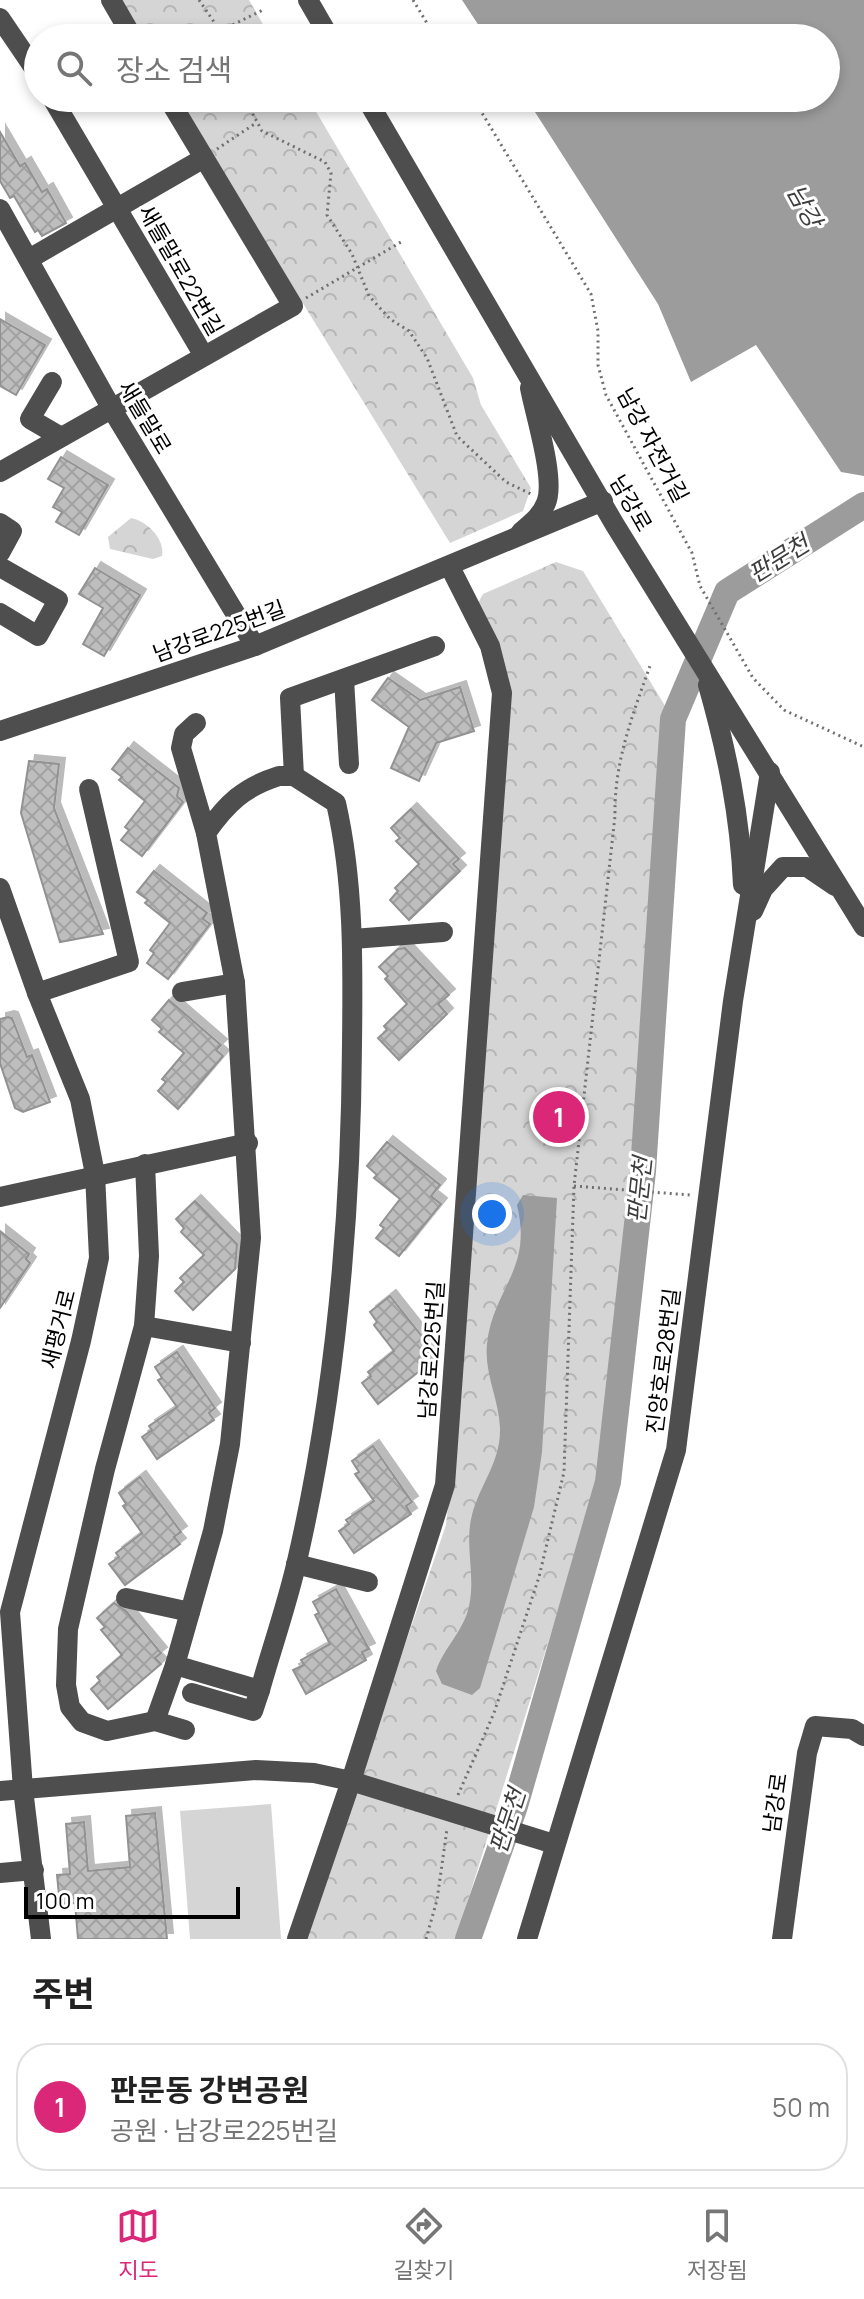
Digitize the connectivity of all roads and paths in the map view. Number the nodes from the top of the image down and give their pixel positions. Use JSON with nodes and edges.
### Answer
{"nodes":[{"id":1,"x":111,"y":0,"type":"edge"},
{"id":2,"x":199,"y":0,"type":"edge"},
{"id":3,"x":308,"y":0,"type":"edge"},
{"id":4,"x":413,"y":0,"type":"edge"},
{"id":5,"x":263,"y":10,"type":"dead end"},
{"id":6,"x":0,"y":18,"type":"edge"},
{"id":7,"x":125,"y":24,"type":"edge"},
{"id":8,"x":217,"y":24,"type":"edge"},
{"id":9,"x":234,"y":24,"type":"edge"},
{"id":10,"x":322,"y":24,"type":"edge"},
{"id":11,"x":428,"y":24,"type":"edge"},
{"id":12,"x":24,"y":53,"type":"edge"},
{"id":13,"x":60,"y":112,"type":"edge"},
{"id":14,"x":176,"y":112,"type":"edge"},
{"id":15,"x":251,"y":112,"type":"edge"},
{"id":16,"x":374,"y":112,"type":"edge"},
{"id":17,"x":481,"y":112,"type":"edge"},
{"id":18,"x":256,"y":123,"type":"junction"},
{"id":19,"x":204,"y":158,"type":"junction"},
{"id":20,"x":118,"y":208,"type":"junction"},
{"id":21,"x":0,"y":209,"type":"edge"},
{"id":22,"x":401,"y":242,"type":"dead end"},
{"id":23,"x":29,"y":259,"type":"junction"},
{"id":24,"x":358,"y":268,"type":"junction"},
{"id":25,"x":293,"y":306,"type":"junction"},
{"id":26,"x":204,"y":356,"type":"junction"},
{"id":27,"x":527,"y":373,"type":"junction"},
{"id":28,"x":52,"y":382,"type":"dead end"},
{"id":29,"x":113,"y":411,"type":"junction"},
{"id":30,"x":61,"y":437,"type":"junction"},
{"id":31,"x":0,"y":472,"type":"edge"},
{"id":32,"x":538,"y":498,"type":"dead end"},
{"id":33,"x":603,"y":501,"type":"junction"},
{"id":34,"x":0,"y":523,"type":"edge"},
{"id":35,"x":510,"y":541,"type":"junction"},
{"id":36,"x":0,"y":553,"type":"edge"},
{"id":37,"x":0,"y":567,"type":"edge"},
{"id":38,"x":450,"y":567,"type":"junction"},
{"id":39,"x":0,"y":613,"type":"edge"},
{"id":40,"x":255,"y":646,"type":"junction"},
{"id":41,"x":435,"y":646,"type":"dead end"},
{"id":42,"x":651,"y":663,"type":"dead end"},
{"id":43,"x":702,"y":663,"type":"junction"},
{"id":44,"x":344,"y":679,"type":"junction"},
{"id":45,"x":196,"y":723,"type":"dead end"},
{"id":46,"x":0,"y":731,"type":"edge"},
{"id":47,"x":864,"y":747,"type":"edge"},
{"id":48,"x":349,"y":764,"type":"dead end"},
{"id":49,"x":770,"y":772,"type":"junction"},
{"id":50,"x":294,"y":776,"type":"junction"},
{"id":51,"x":89,"y":789,"type":"dead end"},
{"id":52,"x":206,"y":833,"type":"junction"},
{"id":53,"x":0,"y":888,"type":"edge"},
{"id":54,"x":843,"y":892,"type":"junction"},
{"id":55,"x":864,"y":927,"type":"edge"},
{"id":56,"x":745,"y":929,"type":"junction"},
{"id":57,"x":443,"y":932,"type":"dead end"},
{"id":58,"x":353,"y":939,"type":"junction"},
{"id":59,"x":235,"y":983,"type":"junction"},
{"id":60,"x":182,"y":992,"type":"dead end"},
{"id":61,"x":37,"y":993,"type":"junction"},
{"id":62,"x":248,"y":1143,"type":"junction"},
{"id":63,"x":145,"y":1164,"type":"junction"},
{"id":64,"x":95,"y":1174,"type":"junction"},
{"id":65,"x":574,"y":1186,"type":"junction"},
{"id":66,"x":690,"y":1195,"type":"dead end"},
{"id":67,"x":0,"y":1197,"type":"edge"},
{"id":68,"x":144,"y":1326,"type":"junction"},
{"id":69,"x":241,"y":1343,"type":"junction"},
{"id":70,"x":296,"y":1564,"type":"junction"},
{"id":71,"x":368,"y":1582,"type":"dead end"},
{"id":72,"x":126,"y":1598,"type":"dead end"},
{"id":73,"x":190,"y":1612,"type":"junction"},
{"id":74,"x":175,"y":1665,"type":"junction"},
{"id":75,"x":260,"y":1690,"type":"junction"},
{"id":76,"x":192,"y":1693,"type":"dead end"},
{"id":77,"x":155,"y":1721,"type":"junction"},
{"id":78,"x":185,"y":1730,"type":"dead end"},
{"id":79,"x":864,"y":1736,"type":"edge"},
{"id":80,"x":351,"y":1781,"type":"junction"},
{"id":81,"x":23,"y":1789,"type":"junction"},
{"id":82,"x":0,"y":1791,"type":"edge"},
{"id":83,"x":449,"y":1814,"type":"junction"},
{"id":84,"x":546,"y":1842,"type":"junction"},
{"id":85,"x":34,"y":1870,"type":"junction"},
{"id":86,"x":0,"y":1873,"type":"edge"},
{"id":87,"x":41,"y":1939,"type":"edge"},
{"id":88,"x":297,"y":1939,"type":"edge"},
{"id":89,"x":426,"y":1939,"type":"edge"},
{"id":90,"x":527,"y":1939,"type":"edge"},
{"id":91,"x":782,"y":1939,"type":"edge"}],
"edges":[{"from":1,"to":7,"type":"street"},
{"from":2,"to":8,"type":"path"},
{"from":3,"to":10,"type":"street"},
{"from":4,"to":11,"type":"path"},
{"from":5,"to":9,"type":"path"},
{"from":6,"to":12,"type":"street"},
{"from":13,"to":20,"type":"street","name":"새들말로22번길"},
{"from":14,"to":19,"type":"street"},
{"from":15,"to":18,"type":"path"},
{"from":16,"to":27,"type":"street","name":"남강로"},
{"from":17,"to":47,"type":"path","name":"남강 자전거길"},
{"from":18,"to":19,"type":"path"},
{"from":18,"to":24,"type":"path"},
{"from":19,"to":20,"type":"street","name":"새들말로22번길"},
{"from":19,"to":25,"type":"street"},
{"from":20,"to":23,"type":"street","name":"새들말로22번길"},
{"from":20,"to":26,"type":"street","name":"새들말로22번길"},
{"from":21,"to":23,"type":"street","name":"새들말로"},
{"from":22,"to":24,"type":"path"},
{"from":23,"to":29,"type":"street","name":"새들말로"},
{"from":24,"to":25,"type":"path"},
{"from":24,"to":32,"type":"path"},
{"from":25,"to":26,"type":"street"},
{"from":26,"to":29,"type":"street"},
{"from":27,"to":33,"type":"street","name":"남강로"},
{"from":27,"to":35,"type":"street"},
{"from":28,"to":30,"type":"street"},
{"from":29,"to":30,"type":"street"},
{"from":29,"to":40,"type":"street","name":"새들말로"},
{"from":30,"to":31,"type":"street"},
{"from":33,"to":35,"type":"street","name":"남강로225번길"},
{"from":33,"to":43,"type":"street","name":"남강로"},
{"from":34,"to":36,"type":"street"},
{"from":35,"to":38,"type":"street","name":"남강로225번길"},
{"from":37,"to":39,"type":"street"},
{"from":38,"to":40,"type":"street","name":"남강로225번길"},
{"from":38,"to":80,"type":"street","name":"남강로225번길"},
{"from":40,"to":46,"type":"street","name":"남강로225번길"},
{"from":41,"to":44,"type":"street"},
{"from":42,"to":65,"type":"path"},
{"from":43,"to":49,"type":"street","name":"남강로"},
{"from":43,"to":56,"type":"street"},
{"from":44,"to":48,"type":"street"},
{"from":44,"to":50,"type":"street"},
{"from":45,"to":52,"type":"street"},
{"from":49,"to":54,"type":"street","name":"남강로"},
{"from":49,"to":56,"type":"street","name":"진양호로28번길"},
{"from":50,"to":52,"type":"street"},
{"from":50,"to":58,"type":"street"},
{"from":51,"to":61,"type":"street"},
{"from":52,"to":59,"type":"street"},
{"from":53,"to":61,"type":"street","name":"새평거로"},
{"from":54,"to":55,"type":"street","name":"남강로"},
{"from":54,"to":56,"type":"street"},
{"from":56,"to":84,"type":"street","name":"진양호로28번길"},
{"from":57,"to":58,"type":"street"},
{"from":58,"to":70,"type":"street"},
{"from":59,"to":60,"type":"street"},
{"from":59,"to":62,"type":"street"},
{"from":61,"to":64,"type":"street","name":"새평거로"},
{"from":62,"to":63,"type":"street"},
{"from":62,"to":69,"type":"street"},
{"from":63,"to":64,"type":"street"},
{"from":63,"to":68,"type":"street"},
{"from":64,"to":67,"type":"street"},
{"from":64,"to":81,"type":"street","name":"새평거로"},
{"from":65,"to":66,"type":"path"},
{"from":65,"to":83,"type":"path"},
{"from":68,"to":69,"type":"street"},
{"from":68,"to":77,"type":"street"},
{"from":69,"to":73,"type":"street"},
{"from":70,"to":71,"type":"street"},
{"from":70,"to":75,"type":"street"},
{"from":72,"to":73,"type":"street"},
{"from":73,"to":74,"type":"street"},
{"from":74,"to":75,"type":"street"},
{"from":74,"to":77,"type":"street"},
{"from":75,"to":76,"type":"street"},
{"from":77,"to":78,"type":"street"},
{"from":79,"to":91,"type":"street","name":"남강로"},
{"from":80,"to":81,"type":"street"},
{"from":80,"to":83,"type":"street"},
{"from":80,"to":88,"type":"street","name":"남강로225번길"},
{"from":81,"to":82,"type":"street"},
{"from":81,"to":85,"type":"street","name":"새평거로"},
{"from":83,"to":84,"type":"street"},
{"from":83,"to":89,"type":"path"},
{"from":84,"to":90,"type":"street","name":"진양호로28번길"},
{"from":85,"to":86,"type":"street"},
{"from":85,"to":87,"type":"street","name":"새평거로"}]}
